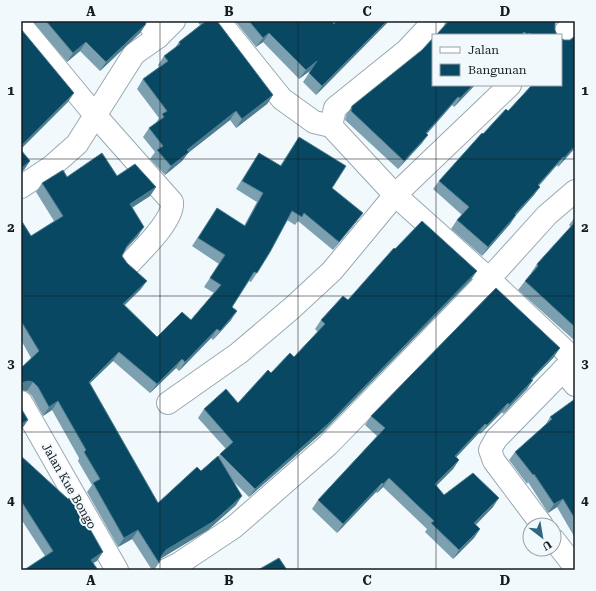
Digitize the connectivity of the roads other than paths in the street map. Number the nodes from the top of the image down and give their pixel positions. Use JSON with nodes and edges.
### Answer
{"nodes":[{"id":1,"x":174,"y":21,"type":"edge"},
{"id":2,"x":219,"y":21,"type":"edge"},
{"id":3,"x":434,"y":21,"type":"edge"},
{"id":4,"x":575,"y":23,"type":"edge"},
{"id":5,"x":21,"y":25,"type":"edge"},
{"id":6,"x":152,"y":29,"type":"edge"},
{"id":7,"x":562,"y":35,"type":"edge"},
{"id":8,"x":509,"y":86,"type":"edge"},
{"id":9,"x":95,"y":115,"type":"junction"},
{"id":10,"x":331,"y":126,"type":"junction"},
{"id":11,"x":21,"y":187,"type":"edge"},
{"id":12,"x":575,"y":191,"type":"edge"},
{"id":13,"x":396,"y":195,"type":"junction"},
{"id":14,"x":130,"y":263,"type":"dead end"},
{"id":15,"x":489,"y":279,"type":"junction"},
{"id":16,"x":572,"y":368,"type":"edge"},
{"id":17,"x":21,"y":402,"type":"edge"},
{"id":18,"x":168,"y":403,"type":"dead end"},
{"id":19,"x":536,"y":517,"type":"edge"},
{"id":20,"x":562,"y":551,"type":"edge"},
{"id":21,"x":575,"y":568,"type":"edge"},
{"id":22,"x":117,"y":570,"type":"edge"},
{"id":23,"x":166,"y":570,"type":"edge"}],
"edges":[{"from":1,"to":6,"type":"street"},
{"from":2,"to":10,"type":"street"},
{"from":3,"to":10,"type":"street"},
{"from":4,"to":7,"type":"street"},
{"from":5,"to":9,"type":"street"},
{"from":6,"to":9,"type":"street"},
{"from":8,"to":13,"type":"street"},
{"from":9,"to":11,"type":"street"},
{"from":9,"to":14,"type":"street"},
{"from":10,"to":13,"type":"street"},
{"from":12,"to":15,"type":"street"},
{"from":13,"to":15,"type":"street"},
{"from":13,"to":18,"type":"street"},
{"from":15,"to":16,"type":"street"},
{"from":15,"to":23,"type":"street"},
{"from":16,"to":19,"type":"street"},
{"from":17,"to":22,"type":"street","name":"Jalan Kue Bongo"},
{"from":20,"to":21,"type":"street"}]}
